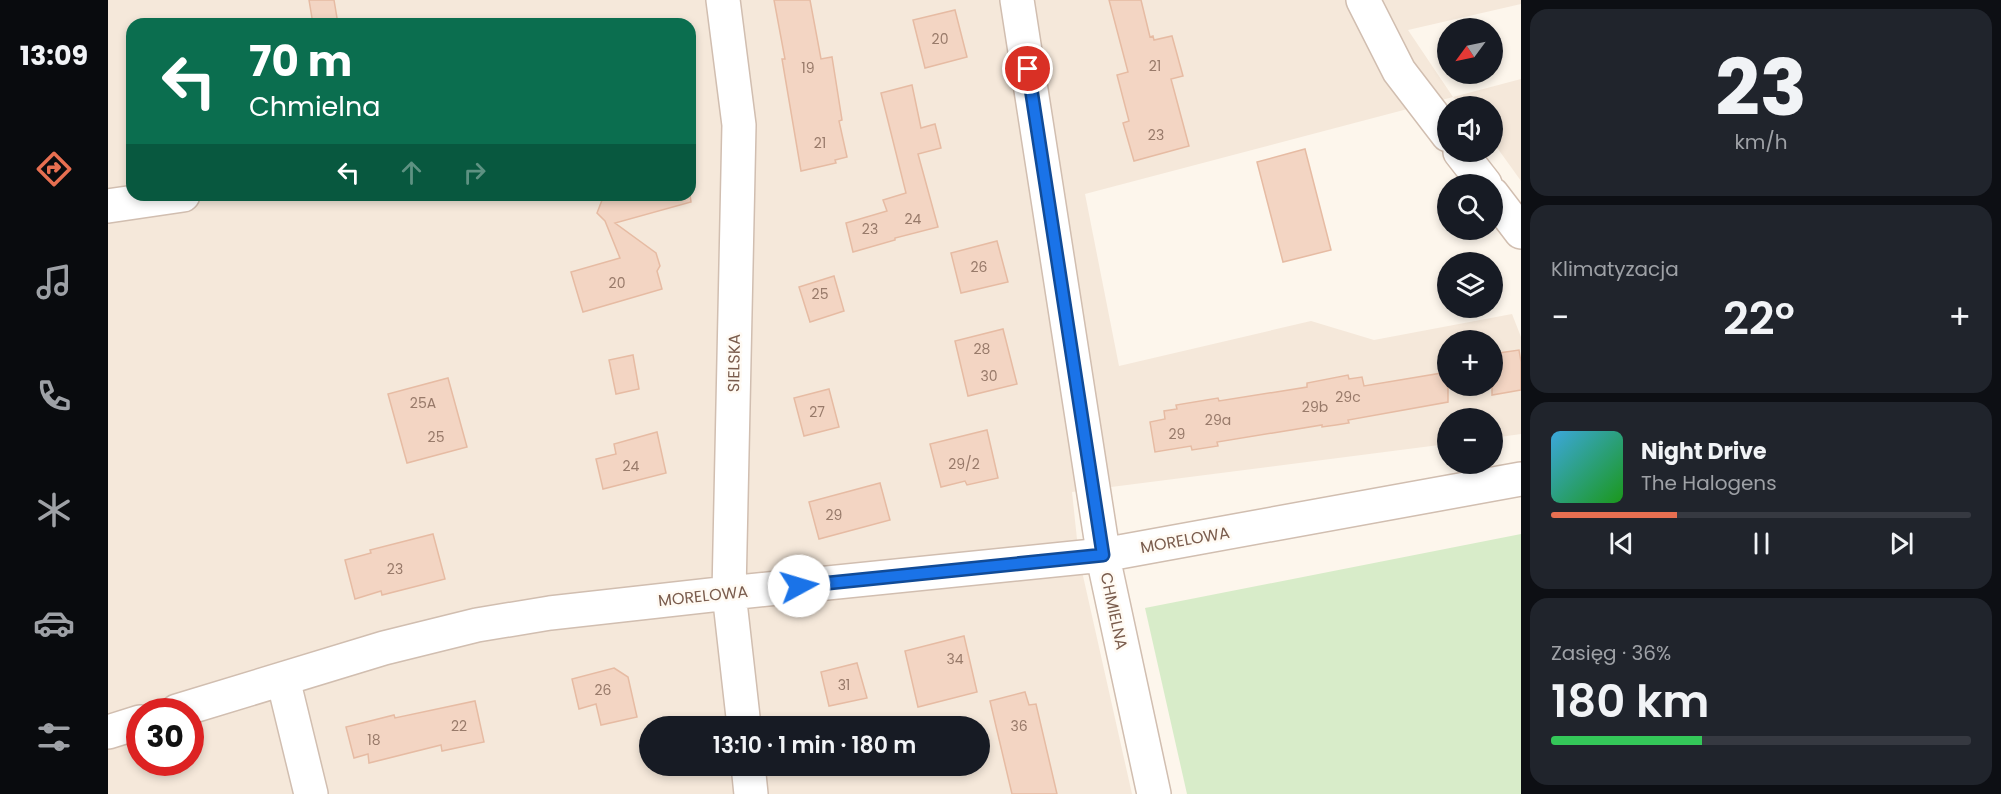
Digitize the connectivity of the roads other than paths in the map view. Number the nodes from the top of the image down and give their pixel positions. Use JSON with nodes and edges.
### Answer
{"nodes":[{"id":1,"x":723,"y":0,"type":"edge"},
{"id":2,"x":1017,"y":0,"type":"edge"},
{"id":3,"x":1363,"y":0,"type":"edge"},
{"id":4,"x":1437,"y":121,"type":"edge"},
{"id":5,"x":1468,"y":162,"type":"edge"},
{"id":6,"x":1477,"y":174,"type":"edge"},
{"id":7,"x":142,"y":201,"type":"edge"},
{"id":8,"x":108,"y":206,"type":"edge"},
{"id":9,"x":1503,"y":208,"type":"edge"},
{"id":10,"x":1521,"y":232,"type":"edge"},
{"id":11,"x":1521,"y":479,"type":"edge"},
{"id":12,"x":1103,"y":555,"type":"junction"},
{"id":13,"x":729,"y":593,"type":"junction"},
{"id":14,"x":283,"y":679,"type":"junction"},
{"id":15,"x":204,"y":703,"type":"edge"},
{"id":16,"x":743,"y":716,"type":"edge"},
{"id":17,"x":126,"y":726,"type":"edge"},
{"id":18,"x":108,"y":732,"type":"edge"},
{"id":19,"x":749,"y":776,"type":"edge"},
{"id":20,"x":311,"y":794,"type":"edge"},
{"id":21,"x":751,"y":794,"type":"edge"},
{"id":22,"x":1154,"y":794,"type":"edge"}],
"edges":[{"from":1,"to":13,"type":"street","name":"SIELSKA"},
{"from":2,"to":12,"type":"street","name":"CHMIELNA"},
{"from":3,"to":4,"type":"street"},
{"from":5,"to":6,"type":"street"},
{"from":7,"to":8,"type":"street"},
{"from":9,"to":10,"type":"street"},
{"from":11,"to":12,"type":"street","name":"MORELOWA"},
{"from":12,"to":13,"type":"street","name":"MORELOWA"},
{"from":12,"to":22,"type":"street","name":"CHMIELNA"},
{"from":13,"to":14,"type":"street","name":"MORELOWA"},
{"from":13,"to":16,"type":"street","name":"SIELSKA"},
{"from":14,"to":15,"type":"street","name":"MORELOWA"},
{"from":14,"to":20,"type":"street"},
{"from":17,"to":18,"type":"street"},
{"from":19,"to":21,"type":"street"}]}
